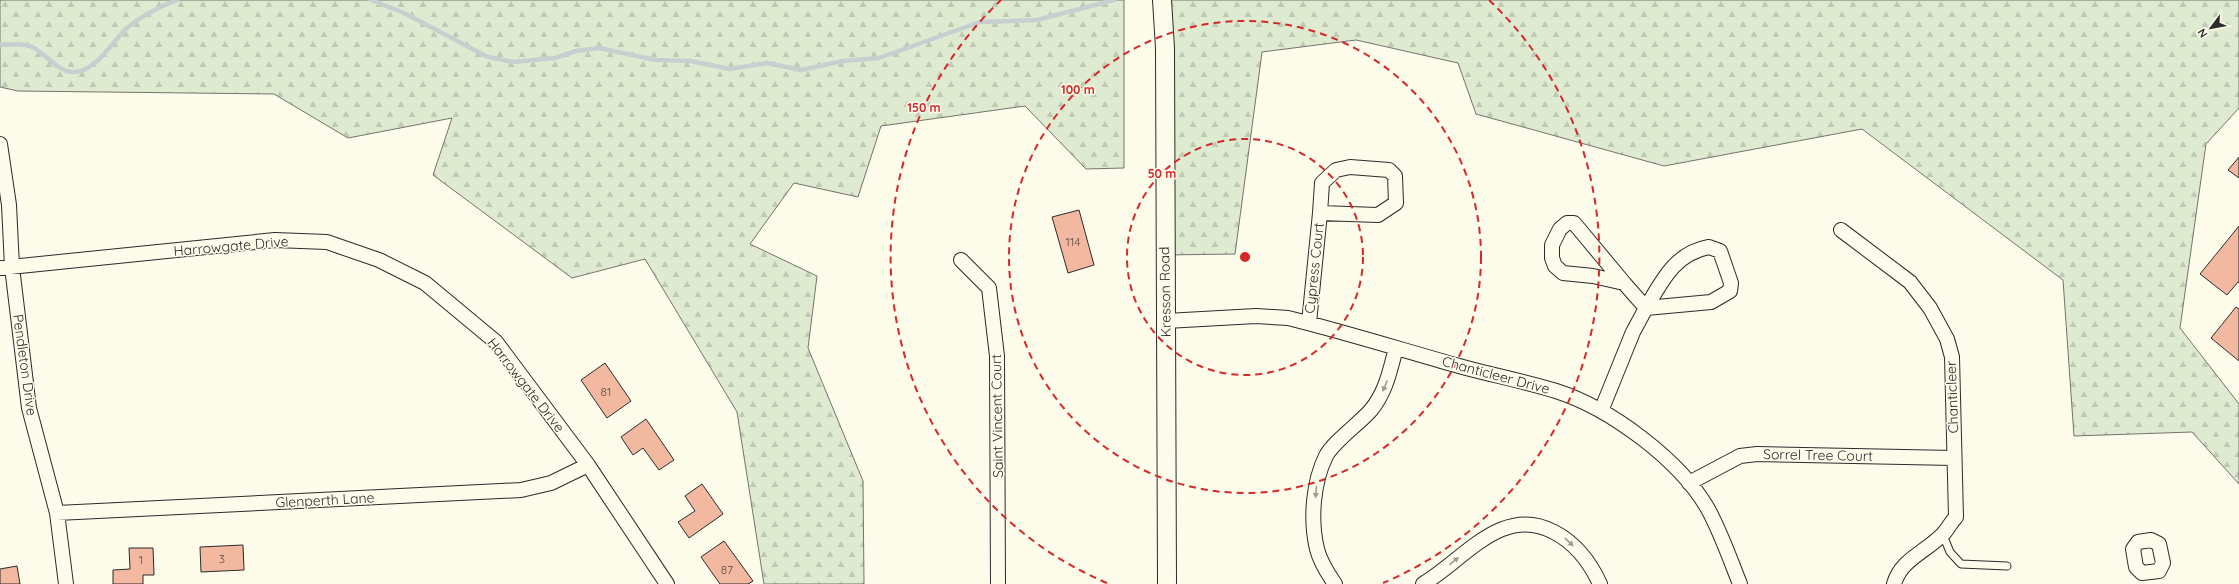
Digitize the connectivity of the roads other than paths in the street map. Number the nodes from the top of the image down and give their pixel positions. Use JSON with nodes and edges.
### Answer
{"nodes":[{"id":1,"x":1162,"y":0,"type":"edge"},
{"id":2,"x":0,"y":144,"type":"edge"},
{"id":3,"x":1320,"y":213,"type":"junction"},
{"id":4,"x":1841,"y":230,"type":"dead end"},
{"id":5,"x":961,"y":260,"type":"dead end"},
{"id":6,"x":6,"y":268,"type":"edge"},
{"id":7,"x":1624,"y":283,"type":"junction"},
{"id":8,"x":1646,"y":308,"type":"junction"},
{"id":9,"x":1166,"y":321,"type":"junction"},
{"id":10,"x":1308,"y":323,"type":"junction"},
{"id":11,"x":1396,"y":348,"type":"junction"},
{"id":12,"x":1601,"y":411,"type":"junction"},
{"id":13,"x":1954,"y":458,"type":"junction"},
{"id":14,"x":588,"y":465,"type":"junction"},
{"id":15,"x":1689,"y":483,"type":"junction"},
{"id":16,"x":57,"y":514,"type":"junction"},
{"id":17,"x":1943,"y":535,"type":"junction"},
{"id":18,"x":2007,"y":566,"type":"dead end"},
{"id":19,"x":66,"y":584,"type":"edge"},
{"id":20,"x":667,"y":584,"type":"edge"},
{"id":21,"x":998,"y":584,"type":"edge"},
{"id":22,"x":1167,"y":584,"type":"edge"},
{"id":23,"x":1335,"y":584,"type":"edge"},
{"id":24,"x":1423,"y":584,"type":"edge"},
{"id":25,"x":1600,"y":584,"type":"edge"},
{"id":26,"x":1740,"y":584,"type":"edge"},
{"id":27,"x":1894,"y":584,"type":"edge"}],
"edges":[{"from":1,"to":9,"type":"street","name":"Kresson Road"},
{"from":2,"to":6,"type":"street","name":"Pendleton Drive"},
{"from":3,"to":3,"type":"street","name":"Cypress Court"},
{"from":3,"to":10,"type":"street","name":"Cypress Court"},
{"from":4,"to":13,"type":"street","name":"Chanticleer"},
{"from":5,"to":21,"type":"street","name":"Saint Vincent Court"},
{"from":6,"to":14,"type":"street","name":"Harrowgate Drive"},
{"from":6,"to":16,"type":"street","name":"Pendleton Drive"},
{"from":7,"to":7,"type":"street"},
{"from":7,"to":8,"type":"street"},
{"from":8,"to":8,"type":"street"},
{"from":8,"to":12,"type":"street"},
{"from":9,"to":10,"type":"street","name":"Chanticleer Drive"},
{"from":9,"to":22,"type":"street","name":"Kresson Road"},
{"from":10,"to":11,"type":"street","name":"Chanticleer Drive"},
{"from":11,"to":12,"type":"street","name":"Chanticleer Drive"},
{"from":11,"to":23,"type":"street","one_way":true},
{"from":12,"to":15,"type":"street","name":"Chanticleer Drive"},
{"from":13,"to":15,"type":"street","name":"Sorrel Tree Court"},
{"from":13,"to":17,"type":"street","name":"Chanticleer"},
{"from":14,"to":16,"type":"street","name":"Glenperth Lane"},
{"from":14,"to":20,"type":"street","name":"Harrowgate Drive"},
{"from":15,"to":26,"type":"street","name":"Chanticleer Drive"},
{"from":16,"to":19,"type":"street","name":"Pendleton Drive"},
{"from":17,"to":18,"type":"lane"},
{"from":17,"to":27,"type":"street","name":"Chanticleer"},
{"from":24,"to":25,"type":"street","one_way":true}]}
